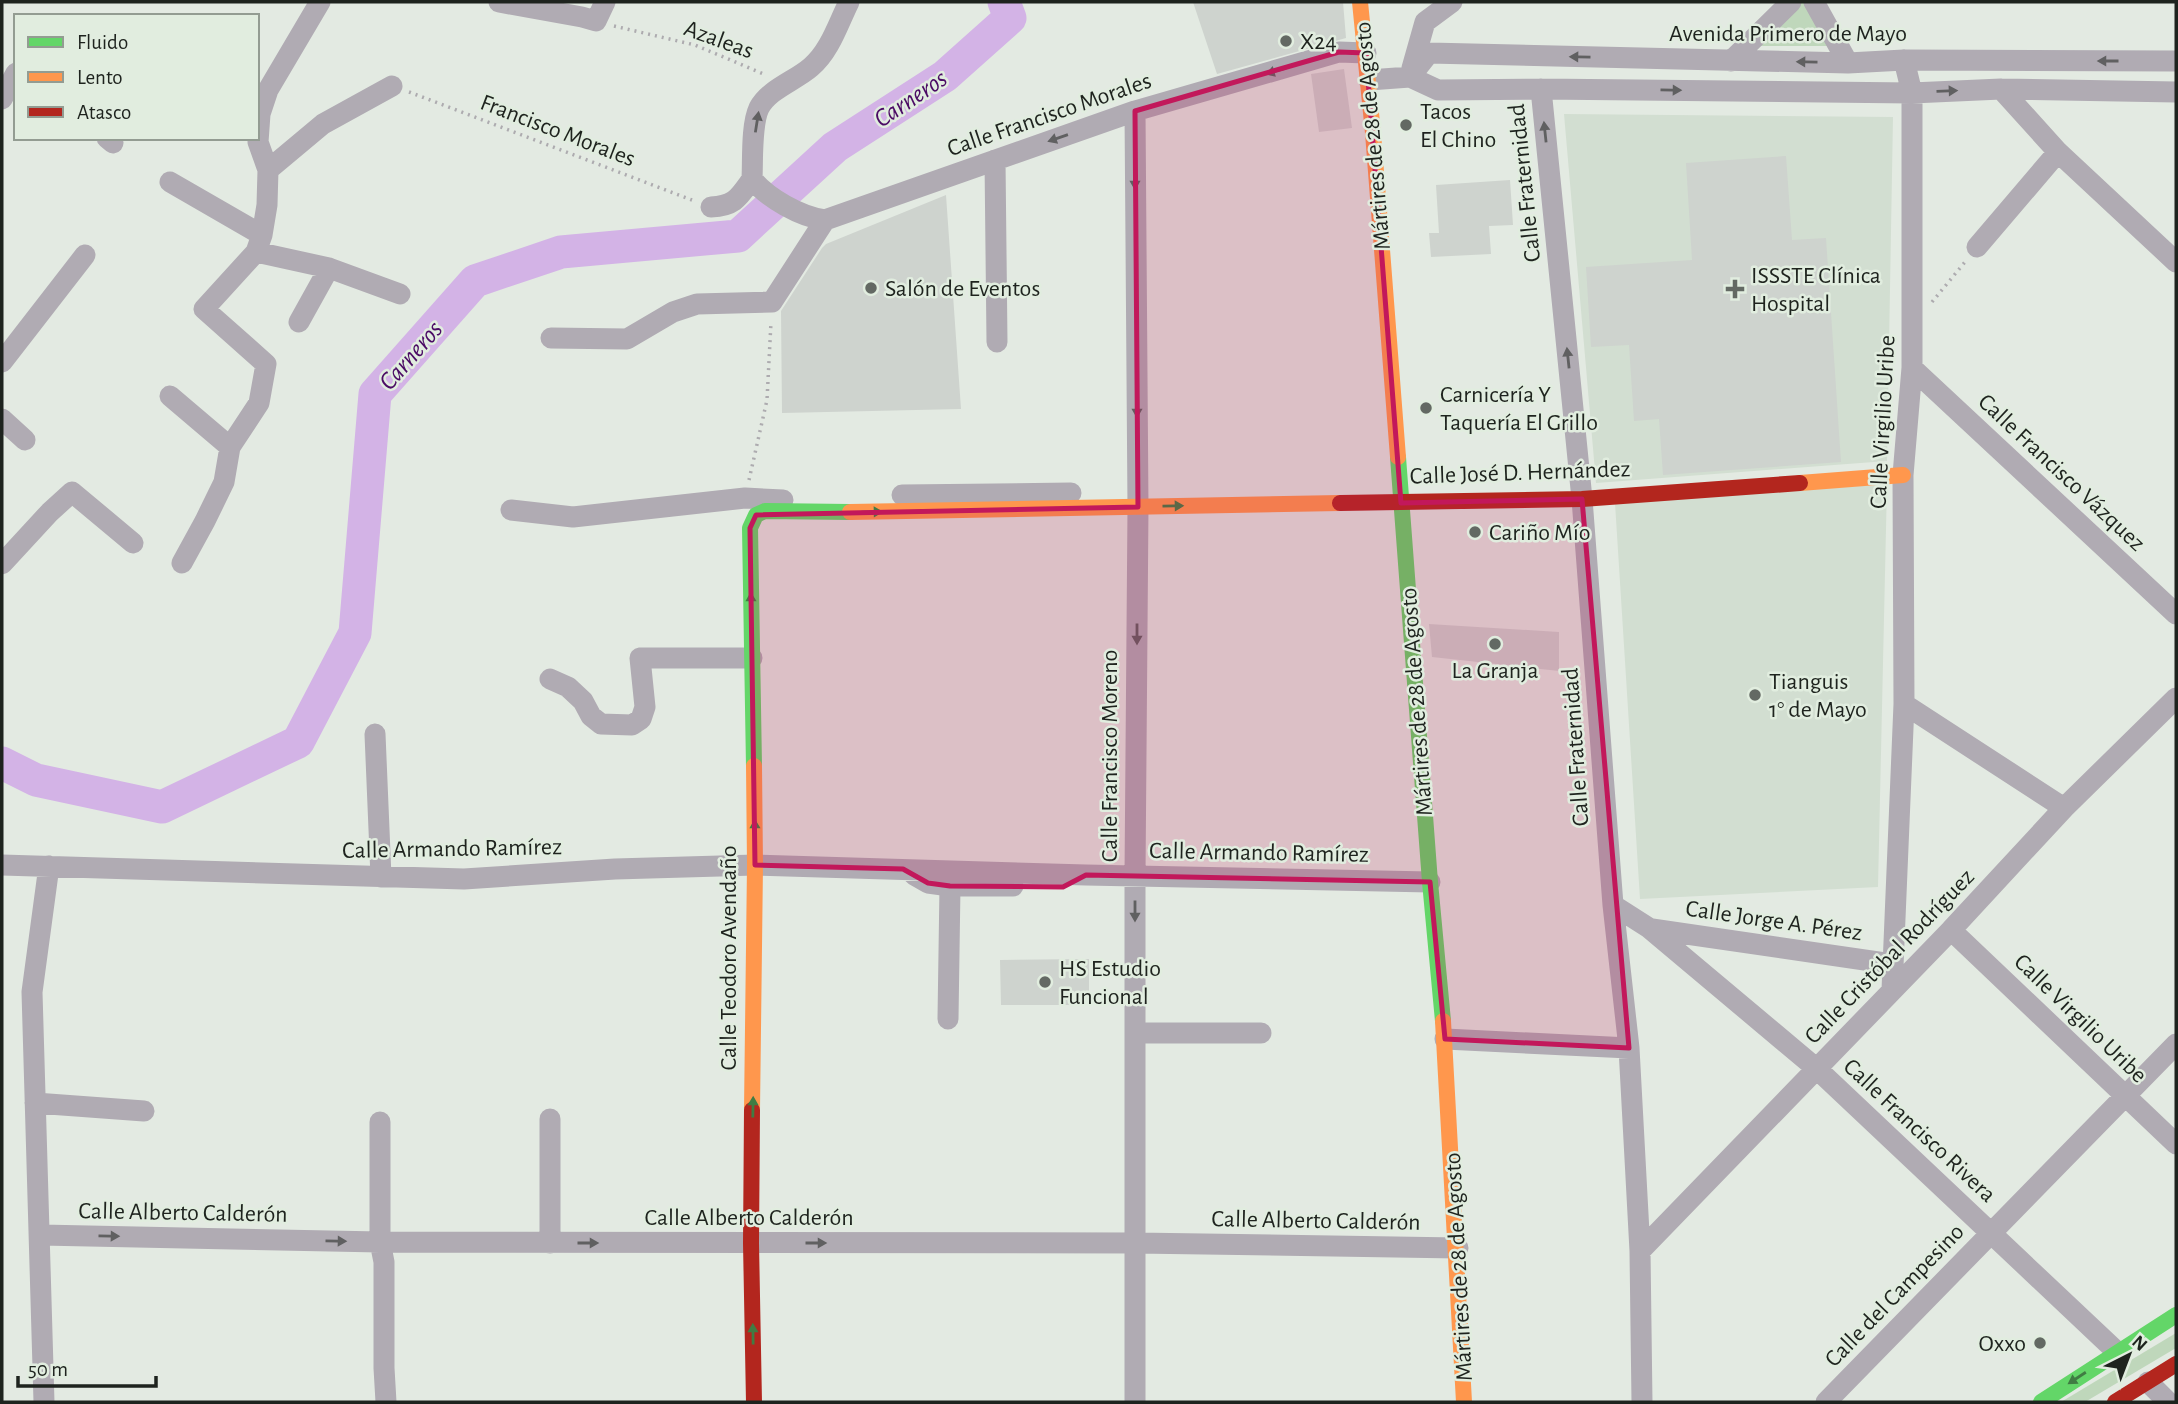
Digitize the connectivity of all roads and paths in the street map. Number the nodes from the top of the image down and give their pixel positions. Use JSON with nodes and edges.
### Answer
{"nodes":[{"id":1,"x":320,"y":2,"type":"edge"},
{"id":2,"x":849,"y":2,"type":"edge"},
{"id":3,"x":1360,"y":2,"type":"edge"},
{"id":4,"x":1452,"y":2,"type":"edge"},
{"id":5,"x":1791,"y":2,"type":"edge"},
{"id":6,"x":1814,"y":2,"type":"edge"},
{"id":7,"x":504,"y":3,"type":"edge"},
{"id":8,"x":601,"y":12,"type":"edge"},
{"id":9,"x":1366,"y":53,"type":"junction"},
{"id":10,"x":1904,"y":60,"type":"junction"},
{"id":11,"x":1731,"y":61,"type":"junction"},
{"id":12,"x":2176,"y":61,"type":"edge"},
{"id":13,"x":1849,"y":63,"type":"junction"},
{"id":14,"x":14,"y":76,"type":"edge"},
{"id":15,"x":1410,"y":77,"type":"junction"},
{"id":16,"x":1368,"y":80,"type":"junction"},
{"id":17,"x":787,"y":84,"type":"junction"},
{"id":18,"x":392,"y":86,"type":"joint"},
{"id":19,"x":1541,"y":89,"type":"junction"},
{"id":20,"x":2001,"y":89,"type":"junction"},
{"id":21,"x":2176,"y":92,"type":"edge"},
{"id":22,"x":1912,"y":93,"type":"junction"},
{"id":23,"x":2,"y":99,"type":"edge"},
{"id":24,"x":1135,"y":111,"type":"junction"},
{"id":25,"x":259,"y":128,"type":"edge"},
{"id":26,"x":258,"y":140,"type":"edge"},
{"id":27,"x":2058,"y":152,"type":"junction"},
{"id":28,"x":995,"y":160,"type":"junction"},
{"id":29,"x":268,"y":170,"type":"junction"},
{"id":30,"x":170,"y":182,"type":"dead end"},
{"id":31,"x":756,"y":183,"type":"junction"},
{"id":32,"x":711,"y":208,"type":"joint"},
{"id":33,"x":825,"y":220,"type":"junction"},
{"id":34,"x":259,"y":243,"type":"junction"},
{"id":35,"x":1977,"y":247,"type":"joint"},
{"id":36,"x":85,"y":255,"type":"dead end"},
{"id":37,"x":2176,"y":262,"type":"edge"},
{"id":38,"x":329,"y":268,"type":"junction"},
{"id":39,"x":400,"y":294,"type":"dead end"},
{"id":40,"x":772,"y":302,"type":"junction"},
{"id":41,"x":299,"y":322,"type":"dead end"},
{"id":42,"x":1913,"y":325,"type":"junction"},
{"id":43,"x":551,"y":338,"type":"dead end"},
{"id":44,"x":997,"y":342,"type":"dead end"},
{"id":45,"x":2,"y":362,"type":"edge"},
{"id":46,"x":1912,"y":368,"type":"junction"},
{"id":47,"x":170,"y":396,"type":"dead end"},
{"id":48,"x":2,"y":419,"type":"edge"},
{"id":49,"x":25,"y":440,"type":"dead end"},
{"id":50,"x":230,"y":447,"type":"junction"},
{"id":51,"x":1903,"y":475,"type":"junction"},
{"id":52,"x":902,"y":495,"type":"dead end"},
{"id":53,"x":1582,"y":499,"type":"junction"},
{"id":54,"x":1401,"y":503,"type":"junction"},
{"id":55,"x":750,"y":507,"type":"junction"},
{"id":56,"x":1138,"y":507,"type":"junction"},
{"id":57,"x":511,"y":510,"type":"dead end"},
{"id":58,"x":842,"y":512,"type":"joint"},
{"id":59,"x":133,"y":543,"type":"dead end"},
{"id":60,"x":182,"y":563,"type":"dead end"},
{"id":61,"x":2,"y":564,"type":"edge"},
{"id":62,"x":2176,"y":614,"type":"edge"},
{"id":63,"x":752,"y":658,"type":"junction"},
{"id":64,"x":550,"y":679,"type":"dead end"},
{"id":65,"x":2176,"y":698,"type":"edge"},
{"id":66,"x":1904,"y":704,"type":"junction"},
{"id":67,"x":375,"y":734,"type":"dead end"},
{"id":68,"x":2064,"y":808,"type":"junction"},
{"id":69,"x":2,"y":865,"type":"edge"},
{"id":70,"x":755,"y":865,"type":"junction"},
{"id":71,"x":48,"y":866,"type":"junction"},
{"id":72,"x":903,"y":869,"type":"junction"},
{"id":73,"x":1086,"y":875,"type":"junction"},
{"id":74,"x":1135,"y":876,"type":"junction"},
{"id":75,"x":381,"y":877,"type":"junction"},
{"id":76,"x":1430,"y":882,"type":"junction"},
{"id":77,"x":950,"y":886,"type":"junction"},
{"id":78,"x":1613,"y":905,"type":"junction"},
{"id":79,"x":1649,"y":928,"type":"junction"},
{"id":80,"x":1951,"y":930,"type":"junction"},
{"id":81,"x":1892,"y":964,"type":"junction"},
{"id":82,"x":1892,"y":990,"type":"junction"},
{"id":83,"x":948,"y":1019,"type":"dead end"},
{"id":84,"x":1135,"y":1033,"type":"junction"},
{"id":85,"x":1261,"y":1033,"type":"dead end"},
{"id":86,"x":1446,"y":1039,"type":"junction"},
{"id":87,"x":2176,"y":1044,"type":"edge"},
{"id":88,"x":1629,"y":1048,"type":"junction"},
{"id":89,"x":1817,"y":1069,"type":"junction"},
{"id":90,"x":2125,"y":1097,"type":"junction"},
{"id":91,"x":35,"y":1103,"type":"junction"},
{"id":92,"x":144,"y":1111,"type":"dead end"},
{"id":93,"x":550,"y":1119,"type":"dead end"},
{"id":94,"x":380,"y":1122,"type":"dead end"},
{"id":95,"x":2176,"y":1144,"type":"edge"},
{"id":96,"x":1992,"y":1233,"type":"junction"},
{"id":97,"x":41,"y":1235,"type":"junction"},
{"id":98,"x":380,"y":1242,"type":"junction"},
{"id":99,"x":550,"y":1243,"type":"junction"},
{"id":100,"x":751,"y":1243,"type":"junction"},
{"id":101,"x":1136,"y":1243,"type":"junction"},
{"id":102,"x":1458,"y":1248,"type":"junction"},
{"id":103,"x":1640,"y":1251,"type":"junction"},
{"id":104,"x":2176,"y":1315,"type":"edge"},
{"id":105,"x":2117,"y":1352,"type":"junction"},
{"id":106,"x":2176,"y":1364,"type":"edge"},
{"id":107,"x":2148,"y":1382,"type":"junction"},
{"id":108,"x":44,"y":1402,"type":"edge"},
{"id":109,"x":374,"y":1402,"type":"edge"},
{"id":110,"x":386,"y":1402,"type":"edge"},
{"id":111,"x":754,"y":1402,"type":"edge"},
{"id":112,"x":1135,"y":1402,"type":"edge"},
{"id":113,"x":1465,"y":1402,"type":"edge"},
{"id":114,"x":1642,"y":1402,"type":"edge"},
{"id":115,"x":1826,"y":1402,"type":"edge"},
{"id":116,"x":2041,"y":1402,"type":"edge"},
{"id":117,"x":2115,"y":1402,"type":"edge"},
{"id":118,"x":2168,"y":1402,"type":"edge"}],
"edges":[{"from":1,"to":25,"type":"street"},
{"from":2,"to":17,"type":"street"},
{"from":3,"to":9,"type":"street","name":"Mártires de 28 de Agosto"},
{"from":4,"to":15,"type":"street"},
{"from":5,"to":11,"type":"street"},
{"from":6,"to":13,"type":"street"},
{"from":7,"to":8,"type":"street"},
{"from":8,"to":17,"type":"path","name":"Azaleas"},
{"from":9,"to":16,"type":"street","name":"Mártires de 28 de Agosto"},
{"from":9,"to":24,"type":"street","name":"Calle Francisco Morales","one_way":true},
{"from":12,"to":10,"type":"street","name":"Avenida Primero de Mayo","one_way":true},
{"from":10,"to":13,"type":"street","name":"Avenida Primero de Mayo"},
{"from":10,"to":22,"type":"street","name":"Calle Virgilio Uribe"},
{"from":13,"to":11,"type":"street","name":"Avenida Primero de Mayo","one_way":true},
{"from":11,"to":15,"type":"street","name":"Avenida Primero de Mayo","one_way":true},
{"from":14,"to":23,"type":"street"},
{"from":15,"to":16,"type":"street"},
{"from":15,"to":19,"type":"street"},
{"from":16,"to":54,"type":"street","name":"Mártires de 28 de Agosto"},
{"from":31,"to":17,"type":"street","one_way":true},
{"from":18,"to":29,"type":"street"},
{"from":18,"to":32,"type":"path","name":"Francisco Morales"},
{"from":19,"to":22,"type":"street","one_way":true},
{"from":53,"to":19,"type":"street","name":"Calle Fraternidad","one_way":true},
{"from":20,"to":21,"type":"street"},
{"from":22,"to":20,"type":"street","one_way":true},
{"from":20,"to":27,"type":"street"},
{"from":22,"to":42,"type":"street","name":"Calle Virgilio Uribe"},
{"from":24,"to":28,"type":"street","name":"Calle Francisco Morales","one_way":true},
{"from":24,"to":56,"type":"street","name":"Calle Francisco Moreno","one_way":true},
{"from":26,"to":29,"type":"street"},
{"from":27,"to":35,"type":"street"},
{"from":27,"to":37,"type":"street"},
{"from":28,"to":33,"type":"street","name":"Calle Francisco Morales"},
{"from":28,"to":44,"type":"street"},
{"from":29,"to":34,"type":"street"},
{"from":30,"to":34,"type":"street"},
{"from":31,"to":32,"type":"street"},
{"from":31,"to":33,"type":"street"},
{"from":33,"to":40,"type":"street"},
{"from":34,"to":38,"type":"street"},
{"from":34,"to":50,"type":"street"},
{"from":35,"to":42,"type":"path"},
{"from":36,"to":45,"type":"street"},
{"from":38,"to":39,"type":"street"},
{"from":38,"to":41,"type":"street"},
{"from":40,"to":43,"type":"street"},
{"from":40,"to":55,"type":"path"},
{"from":42,"to":46,"type":"street","name":"Calle Virgilio Uribe"},
{"from":46,"to":51,"type":"street","name":"Calle Virgilio Uribe"},
{"from":46,"to":62,"type":"street","name":"Calle Francisco Vázquez"},
{"from":47,"to":50,"type":"street"},
{"from":48,"to":49,"type":"street"},
{"from":50,"to":60,"type":"street"},
{"from":51,"to":53,"type":"street","name":"Calle José D. Hernández"},
{"from":51,"to":66,"type":"street","name":"Calle Virgilio Uribe"},
{"from":52,"to":56,"type":"street","name":"Calle José D. Hernández"},
{"from":53,"to":54,"type":"street","name":"Calle José D. Hernández"},
{"from":53,"to":78,"type":"street","name":"Calle Fraternidad"},
{"from":56,"to":54,"type":"street","name":"Calle José D. Hernández","one_way":true},
{"from":54,"to":76,"type":"street","name":"Mártires de 28 de Agosto"},
{"from":55,"to":57,"type":"street","name":"Calle José D. Hernández"},
{"from":55,"to":58,"type":"street","name":"Calle José D. Hernández"},
{"from":63,"to":55,"type":"street","name":"Calle Teodoro Avendaño","one_way":true},
{"from":58,"to":56,"type":"street","name":"Calle José D. Hernández","one_way":true},
{"from":56,"to":74,"type":"street","name":"Calle Francisco Moreno","one_way":true},
{"from":59,"to":61,"type":"street"},
{"from":63,"to":64,"type":"street"},
{"from":70,"to":63,"type":"street","name":"Calle Teodoro Avendaño","one_way":true},
{"from":65,"to":68,"type":"street","name":"Calle Cristóbal Rodríguez"},
{"from":66,"to":68,"type":"street"},
{"from":66,"to":81,"type":"street","name":"Calle Virgilio Uribe"},
{"from":67,"to":75,"type":"street"},
{"from":68,"to":80,"type":"street","name":"Calle Cristóbal Rodríguez"},
{"from":69,"to":71,"type":"street","name":"Calle Armando Ramírez"},
{"from":70,"to":72,"type":"street","name":"Calle Armando Ramírez"},
{"from":70,"to":75,"type":"street","name":"Calle Armando Ramírez"},
{"from":100,"to":70,"type":"street","name":"Calle Teodoro Avendaño","one_way":true},
{"from":71,"to":75,"type":"street","name":"Calle Armando Ramírez"},
{"from":71,"to":91,"type":"street"},
{"from":72,"to":73,"type":"street","name":"Calle Armando Ramírez"},
{"from":72,"to":77,"type":"street","name":"Calle Armando Ramírez"},
{"from":73,"to":74,"type":"street","name":"Calle Armando Ramírez"},
{"from":73,"to":77,"type":"street","name":"Calle Armando Ramírez"},
{"from":74,"to":76,"type":"street","name":"Calle Armando Ramírez"},
{"from":74,"to":84,"type":"street","name":"Calle Francisco Moreno","one_way":true},
{"from":76,"to":86,"type":"street","name":"Mártires de 28 de Agosto"},
{"from":77,"to":83,"type":"street"},
{"from":78,"to":79,"type":"street","name":"Calle Francisco Rivera"},
{"from":78,"to":88,"type":"street","name":"Calle Fraternidad"},
{"from":79,"to":81,"type":"street","name":"Calle Jorge A. Pérez"},
{"from":79,"to":89,"type":"street","name":"Calle Francisco Rivera"},
{"from":80,"to":82,"type":"street","name":"Calle Cristóbal Rodríguez"},
{"from":80,"to":90,"type":"street","name":"Calle Virgilio Uribe"},
{"from":81,"to":82,"type":"street","name":"Calle Virgilio Uribe"},
{"from":82,"to":89,"type":"street","name":"Calle Cristóbal Rodríguez"},
{"from":84,"to":85,"type":"street"},
{"from":84,"to":101,"type":"street","name":"Calle Francisco Moreno"},
{"from":86,"to":88,"type":"street"},
{"from":86,"to":102,"type":"street","name":"Mártires de 28 de Agosto"},
{"from":87,"to":90,"type":"street","name":"Calle del Campesino"},
{"from":88,"to":103,"type":"street","name":"Calle Fraternidad"},
{"from":89,"to":96,"type":"street","name":"Calle Francisco Rivera"},
{"from":89,"to":103,"type":"street","name":"Calle Cristóbal Rodríguez"},
{"from":90,"to":95,"type":"street","name":"Calle Virgilio Uribe"},
{"from":90,"to":96,"type":"street","name":"Calle del Campesino"},
{"from":91,"to":92,"type":"street"},
{"from":91,"to":97,"type":"street"},
{"from":93,"to":99,"type":"street"},
{"from":94,"to":98,"type":"street"},
{"from":96,"to":105,"type":"street","name":"Calle Francisco Rivera"},
{"from":96,"to":115,"type":"street","name":"Calle del Campesino"},
{"from":97,"to":98,"type":"street","name":"Calle Alberto Calderón","one_way":true},
{"from":97,"to":108,"type":"street"},
{"from":98,"to":99,"type":"street","name":"Calle Alberto Calderón"},
{"from":98,"to":109,"type":"street"},
{"from":98,"to":110,"type":"street"},
{"from":99,"to":100,"type":"street","name":"Calle Alberto Calderón","one_way":true},
{"from":100,"to":101,"type":"street","name":"Calle Alberto Calderón","one_way":true},
{"from":111,"to":100,"type":"street","name":"Calle Teodoro Avendaño","one_way":true},
{"from":101,"to":102,"type":"street","name":"Calle Alberto Calderón"},
{"from":101,"to":112,"type":"street","name":"Calle Francisco Moreno"},
{"from":102,"to":113,"type":"street","name":"Mártires de 28 de Agosto"},
{"from":103,"to":114,"type":"street","name":"Calle Fraternidad"},
{"from":104,"to":105,"type":"street"},
{"from":105,"to":116,"type":"street","one_way":true},
{"from":106,"to":107,"type":"street"},
{"from":107,"to":117,"type":"street"},
{"from":107,"to":118,"type":"street"}]}
